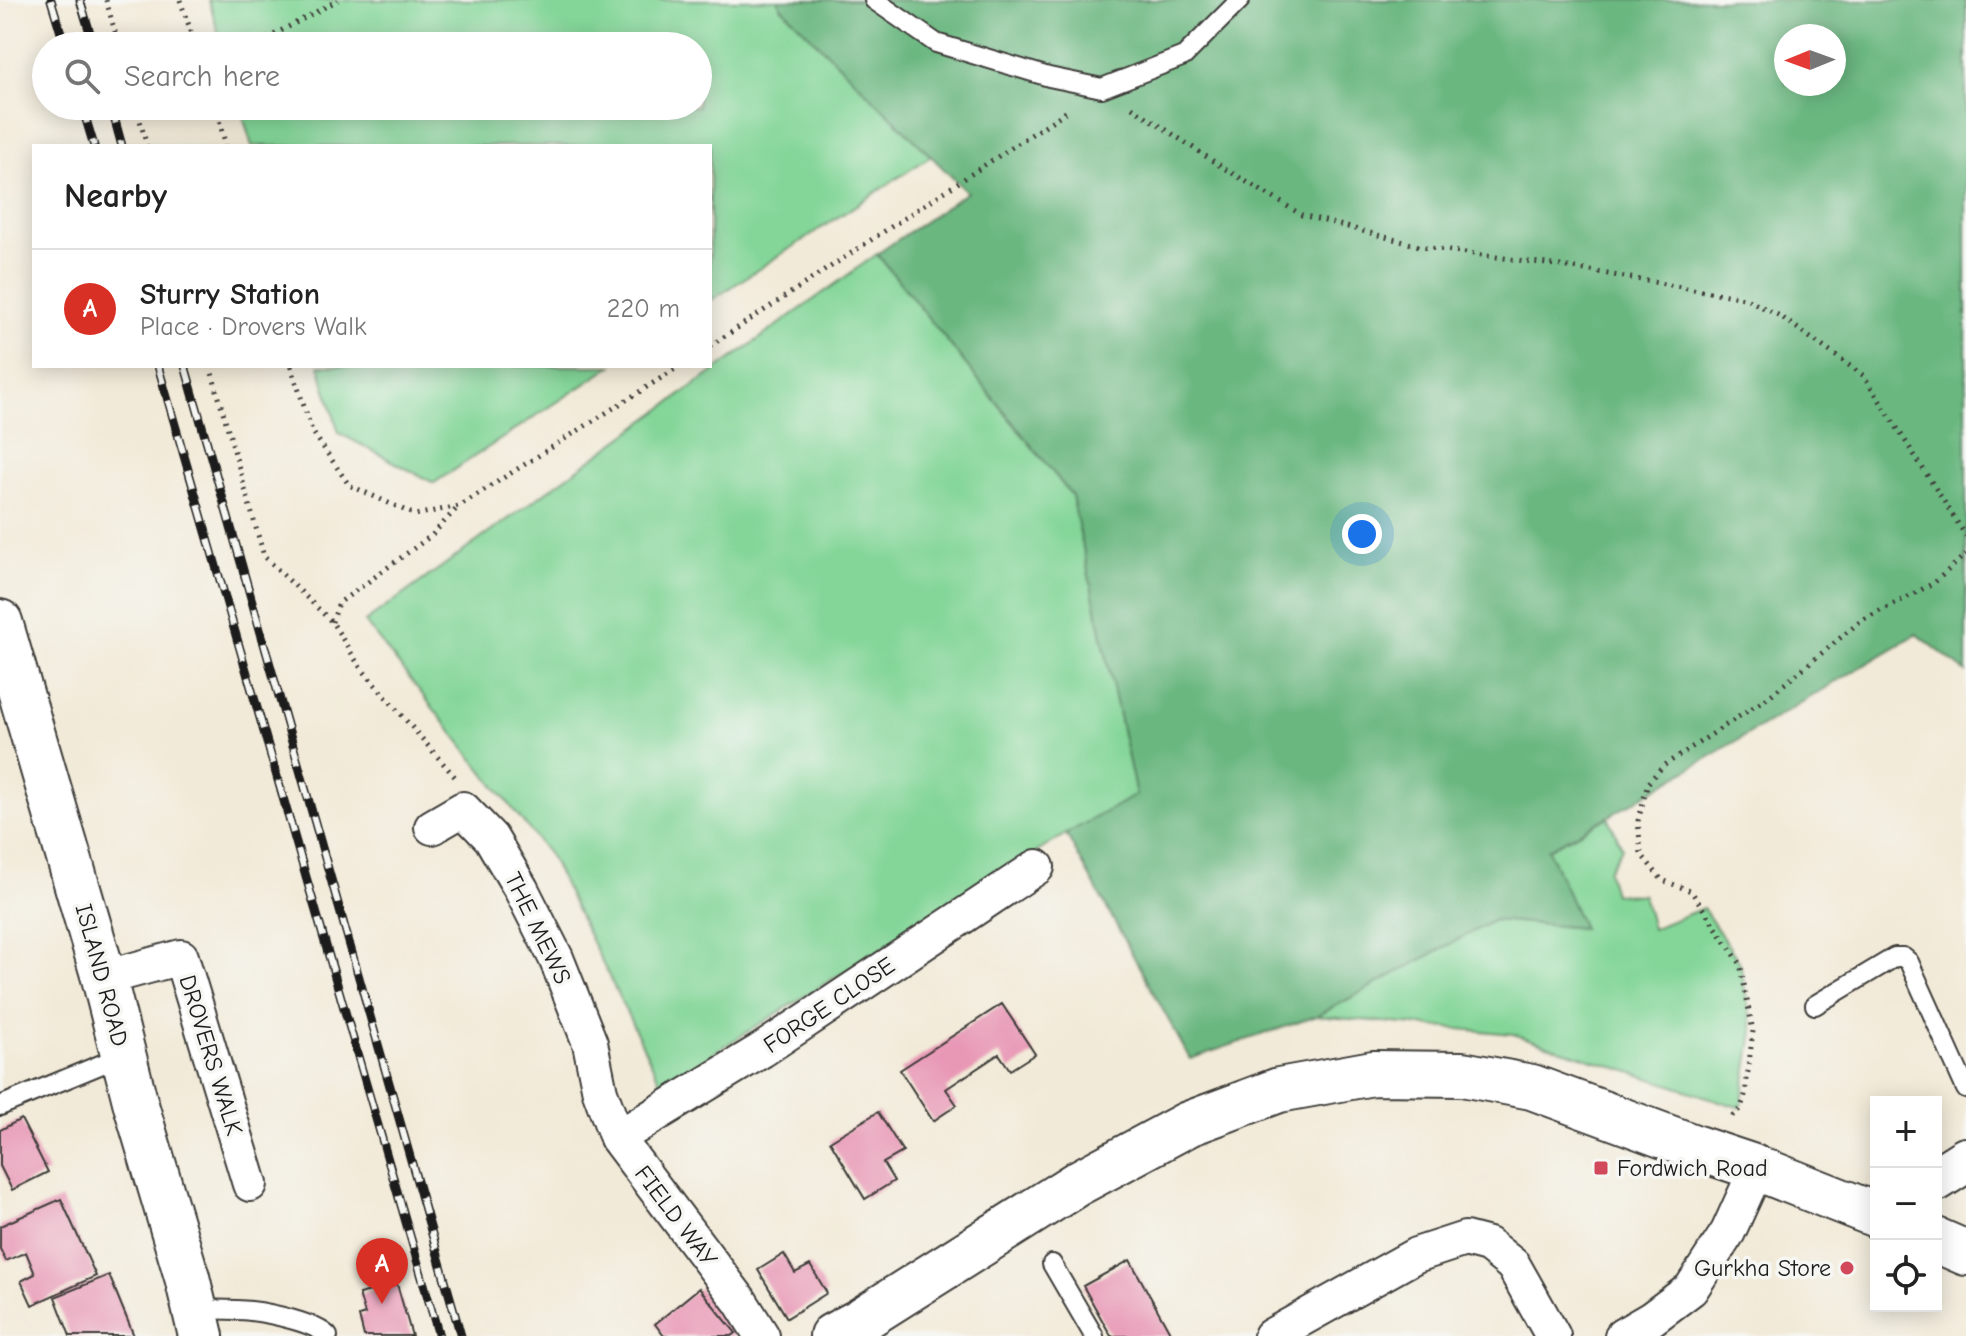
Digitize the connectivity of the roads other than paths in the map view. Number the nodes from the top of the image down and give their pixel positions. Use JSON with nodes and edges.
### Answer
{"nodes":[{"id":1,"x":874,"y":0,"type":"edge"},
{"id":2,"x":1240,"y":0,"type":"edge"},
{"id":3,"x":0,"y":622,"type":"edge"},
{"id":4,"x":432,"y":827,"type":"dead end"},
{"id":5,"x":1037,"y":867,"type":"dead end"},
{"id":6,"x":104,"y":978,"type":"junction"},
{"id":7,"x":1815,"y":1005,"type":"dead end"},
{"id":8,"x":124,"y":1055,"type":"junction"},
{"id":9,"x":1966,"y":1089,"type":"edge"},
{"id":10,"x":600,"y":1092,"type":"joint"},
{"id":11,"x":0,"y":1106,"type":"edge"},
{"id":12,"x":617,"y":1138,"type":"junction"},
{"id":13,"x":1966,"y":1160,"type":"edge"},
{"id":14,"x":1757,"y":1168,"type":"junction"},
{"id":15,"x":1942,"y":1175,"type":"edge"},
{"id":16,"x":250,"y":1184,"type":"dead end"},
{"id":17,"x":1870,"y":1213,"type":"edge"},
{"id":18,"x":1942,"y":1243,"type":"edge"},
{"id":19,"x":1966,"y":1253,"type":"edge"},
{"id":20,"x":1052,"y":1264,"type":"dead end"},
{"id":21,"x":200,"y":1328,"type":"edge"},
{"id":22,"x":328,"y":1336,"type":"edge"},
{"id":23,"x":762,"y":1336,"type":"edge"},
{"id":24,"x":832,"y":1336,"type":"edge"},
{"id":25,"x":1094,"y":1336,"type":"edge"},
{"id":26,"x":1271,"y":1336,"type":"edge"},
{"id":27,"x":1553,"y":1336,"type":"edge"},
{"id":28,"x":1622,"y":1336,"type":"edge"}],
"edges":[{"from":1,"to":2,"type":"lane"},
{"from":3,"to":6,"type":"main road","name":"ISLAND ROAD"},
{"from":4,"to":10,"type":"street","name":"THE MEWS"},
{"from":5,"to":12,"type":"street","name":"FORGE CLOSE"},
{"from":6,"to":8,"type":"main road","name":"ISLAND ROAD"},
{"from":6,"to":16,"type":"street","name":"DROVERS WALK"},
{"from":7,"to":9,"type":"lane"},
{"from":8,"to":11,"type":"lane"},
{"from":8,"to":21,"type":"main road","name":"ISLAND ROAD"},
{"from":10,"to":12,"type":"street","name":"FIELD WAY"},
{"from":12,"to":23,"type":"street","name":"FIELD WAY"},
{"from":13,"to":15,"type":"main road"},
{"from":14,"to":17,"type":"main road"},
{"from":14,"to":24,"type":"main road"},
{"from":14,"to":28,"type":"street"},
{"from":18,"to":19,"type":"main road"},
{"from":20,"to":25,"type":"lane"},
{"from":21,"to":22,"type":"lane"},
{"from":26,"to":27,"type":"street"}]}
